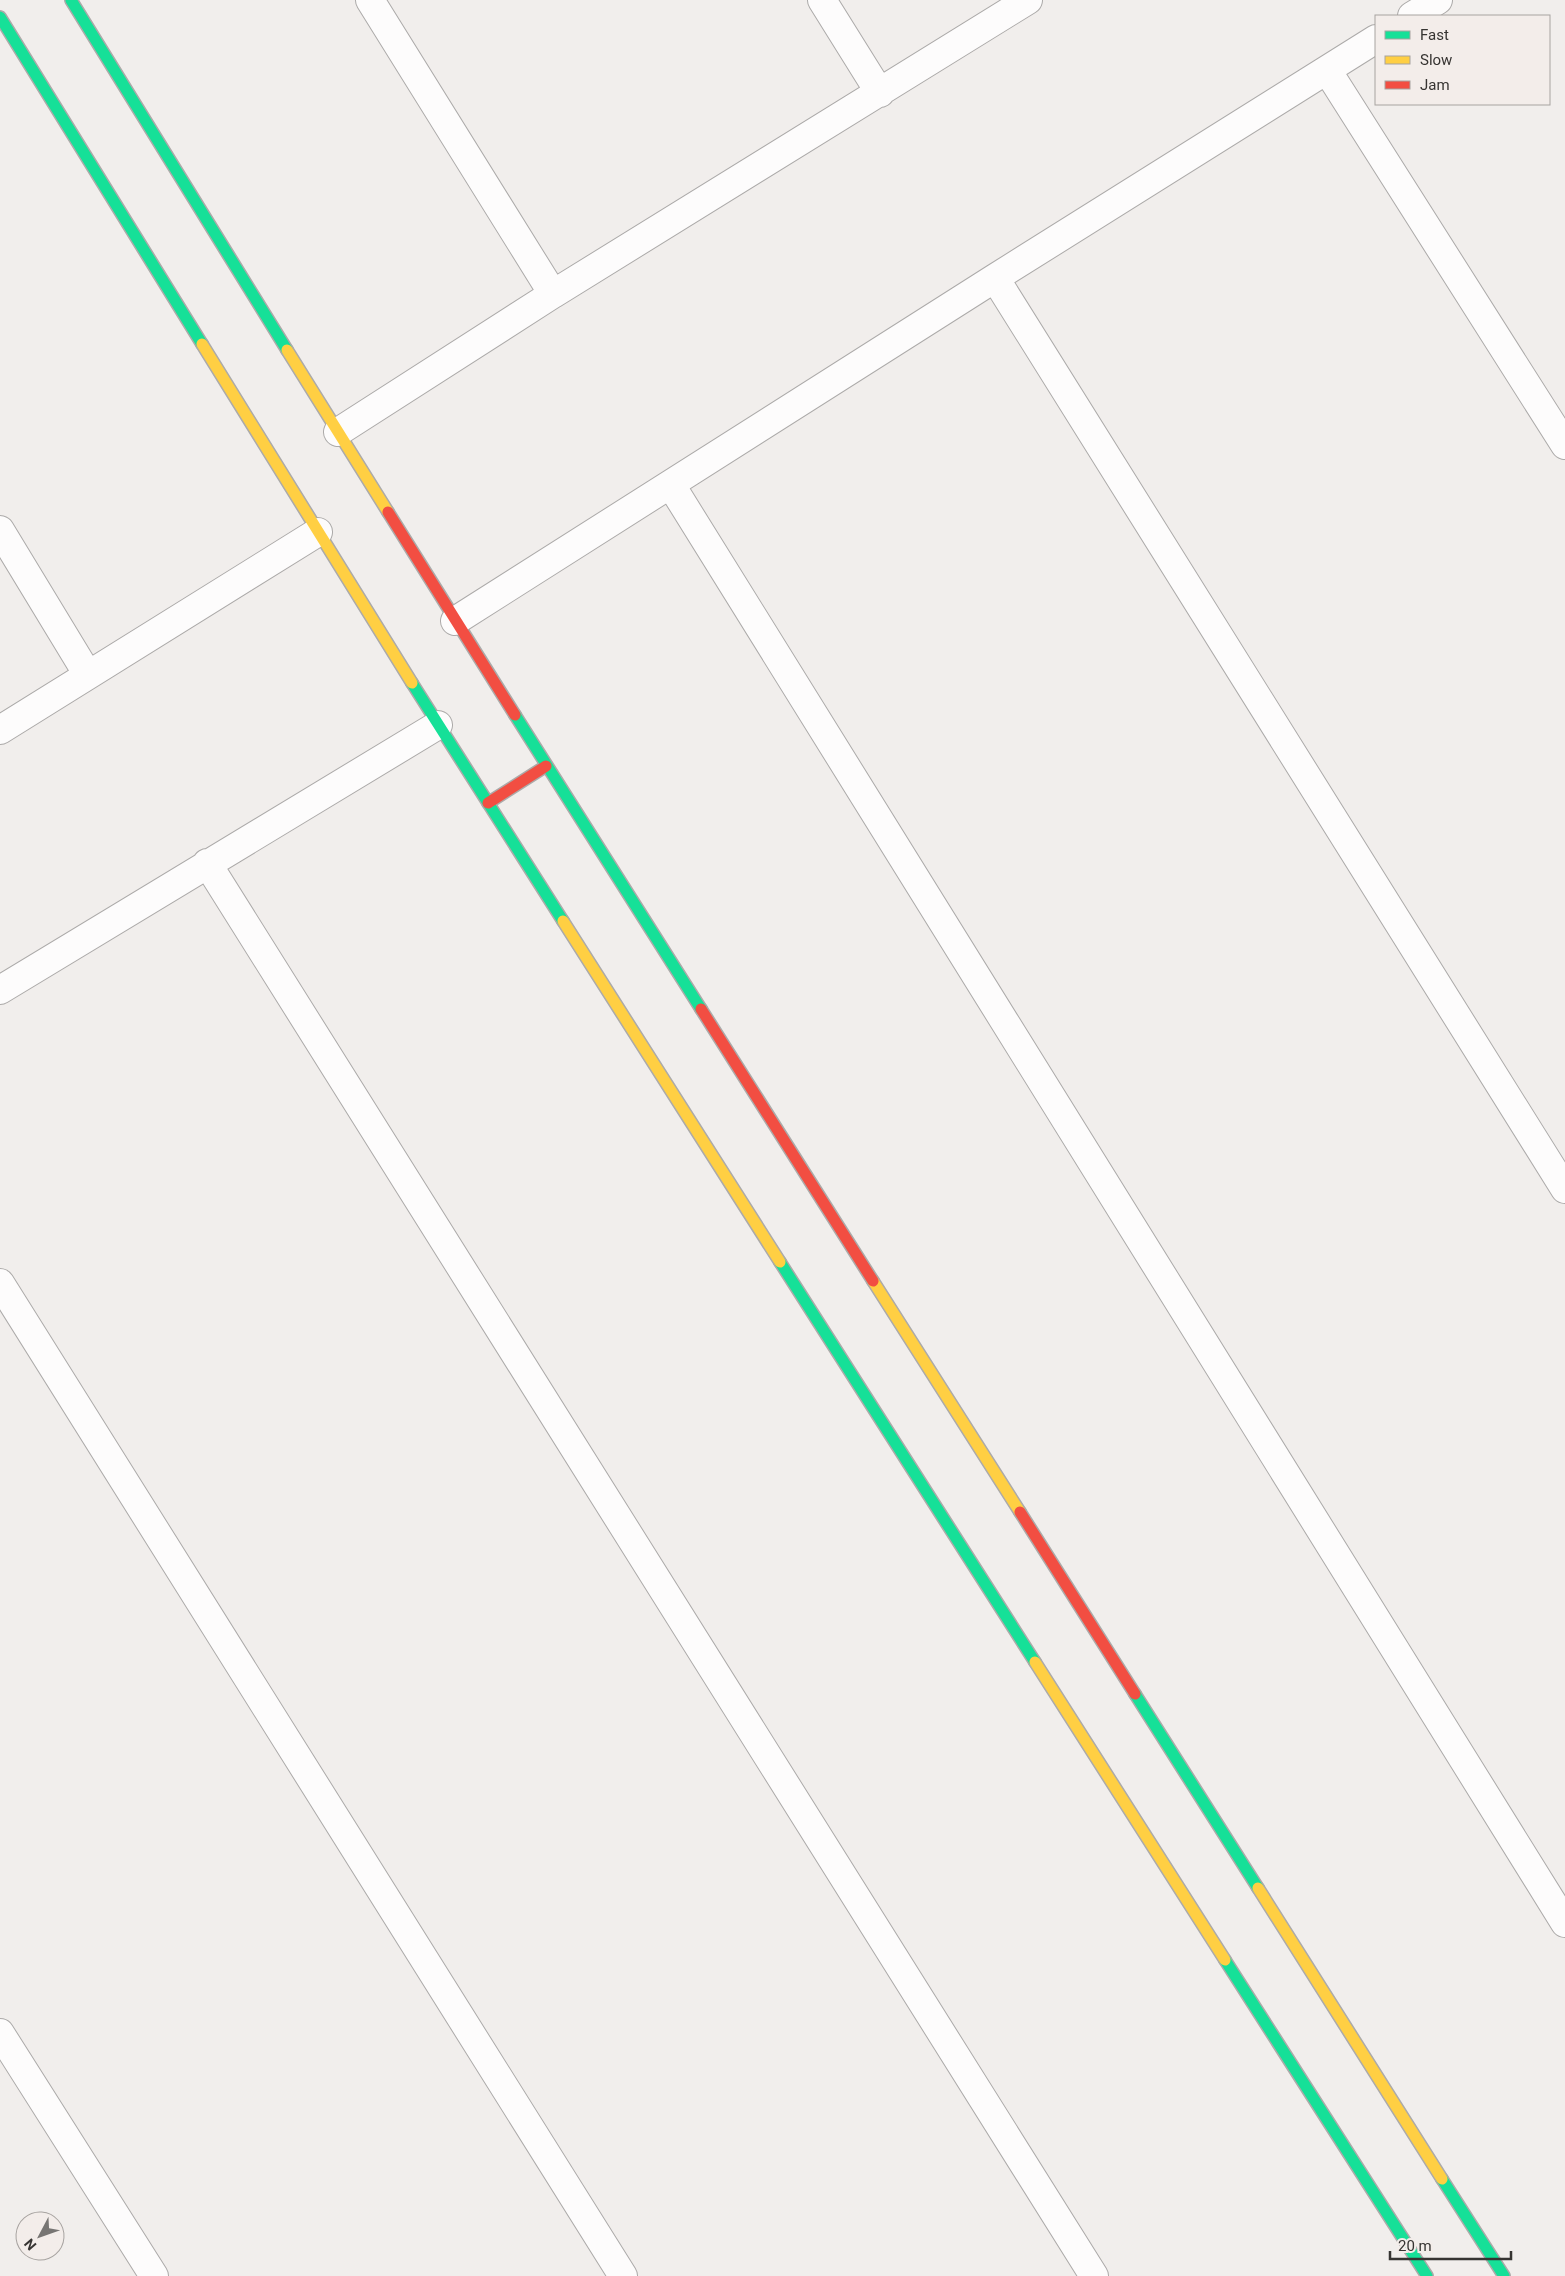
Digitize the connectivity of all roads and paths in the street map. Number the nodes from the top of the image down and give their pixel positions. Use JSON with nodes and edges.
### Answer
{"nodes":[{"id":1,"x":71,"y":0,"type":"edge"},
{"id":2,"x":370,"y":0,"type":"edge"},
{"id":3,"x":822,"y":0,"type":"edge"},
{"id":4,"x":1028,"y":0,"type":"edge"},
{"id":5,"x":1438,"y":0,"type":"edge"},
{"id":6,"x":1414,"y":15,"type":"edge"},
{"id":7,"x":0,"y":17,"type":"edge"},
{"id":8,"x":1375,"y":40,"type":"edge"},
{"id":9,"x":1327,"y":70,"type":"junction"},
{"id":10,"x":880,"y":93,"type":"junction"},
{"id":11,"x":994,"y":278,"type":"junction"},
{"id":12,"x":553,"y":294,"type":"junction"},
{"id":13,"x":338,"y":432,"type":"junction"},
{"id":14,"x":1565,"y":445,"type":"edge"},
{"id":15,"x":671,"y":485,"type":"junction"},
{"id":16,"x":0,"y":530,"type":"edge"},
{"id":17,"x":318,"y":532,"type":"junction"},
{"id":18,"x":455,"y":622,"type":"junction"},
{"id":19,"x":88,"y":675,"type":"junction"},
{"id":20,"x":438,"y":725,"type":"junction"},
{"id":21,"x":0,"y":730,"type":"edge"},
{"id":22,"x":546,"y":766,"type":"junction"},
{"id":23,"x":488,"y":803,"type":"junction"},
{"id":24,"x":207,"y":863,"type":"junction"},
{"id":25,"x":0,"y":990,"type":"edge"},
{"id":26,"x":1565,"y":1189,"type":"edge"},
{"id":27,"x":0,"y":1283,"type":"edge"},
{"id":28,"x":1565,"y":1923,"type":"edge"},
{"id":29,"x":0,"y":2033,"type":"edge"},
{"id":30,"x":154,"y":2276,"type":"edge"},
{"id":31,"x":623,"y":2276,"type":"edge"},
{"id":32,"x":1094,"y":2276,"type":"edge"},
{"id":33,"x":1427,"y":2276,"type":"edge"},
{"id":34,"x":1504,"y":2276,"type":"edge"}],
"edges":[{"from":1,"to":13,"type":"street"},
{"from":2,"to":12,"type":"street"},
{"from":3,"to":10,"type":"street"},
{"from":4,"to":10,"type":"street"},
{"from":5,"to":6,"type":"street"},
{"from":7,"to":17,"type":"street"},
{"from":8,"to":9,"type":"street"},
{"from":9,"to":11,"type":"street"},
{"from":9,"to":14,"type":"street"},
{"from":10,"to":12,"type":"street"},
{"from":11,"to":15,"type":"street"},
{"from":11,"to":26,"type":"street"},
{"from":12,"to":13,"type":"street"},
{"from":13,"to":18,"type":"street"},
{"from":15,"to":18,"type":"street"},
{"from":15,"to":28,"type":"street"},
{"from":16,"to":19,"type":"street"},
{"from":17,"to":19,"type":"street"},
{"from":17,"to":20,"type":"street"},
{"from":18,"to":22,"type":"street"},
{"from":19,"to":21,"type":"street"},
{"from":20,"to":23,"type":"street"},
{"from":20,"to":24,"type":"street"},
{"from":22,"to":23,"type":"street"},
{"from":22,"to":34,"type":"street"},
{"from":23,"to":33,"type":"street"},
{"from":24,"to":25,"type":"street"},
{"from":24,"to":32,"type":"street"},
{"from":27,"to":31,"type":"street"},
{"from":29,"to":30,"type":"street"}]}
